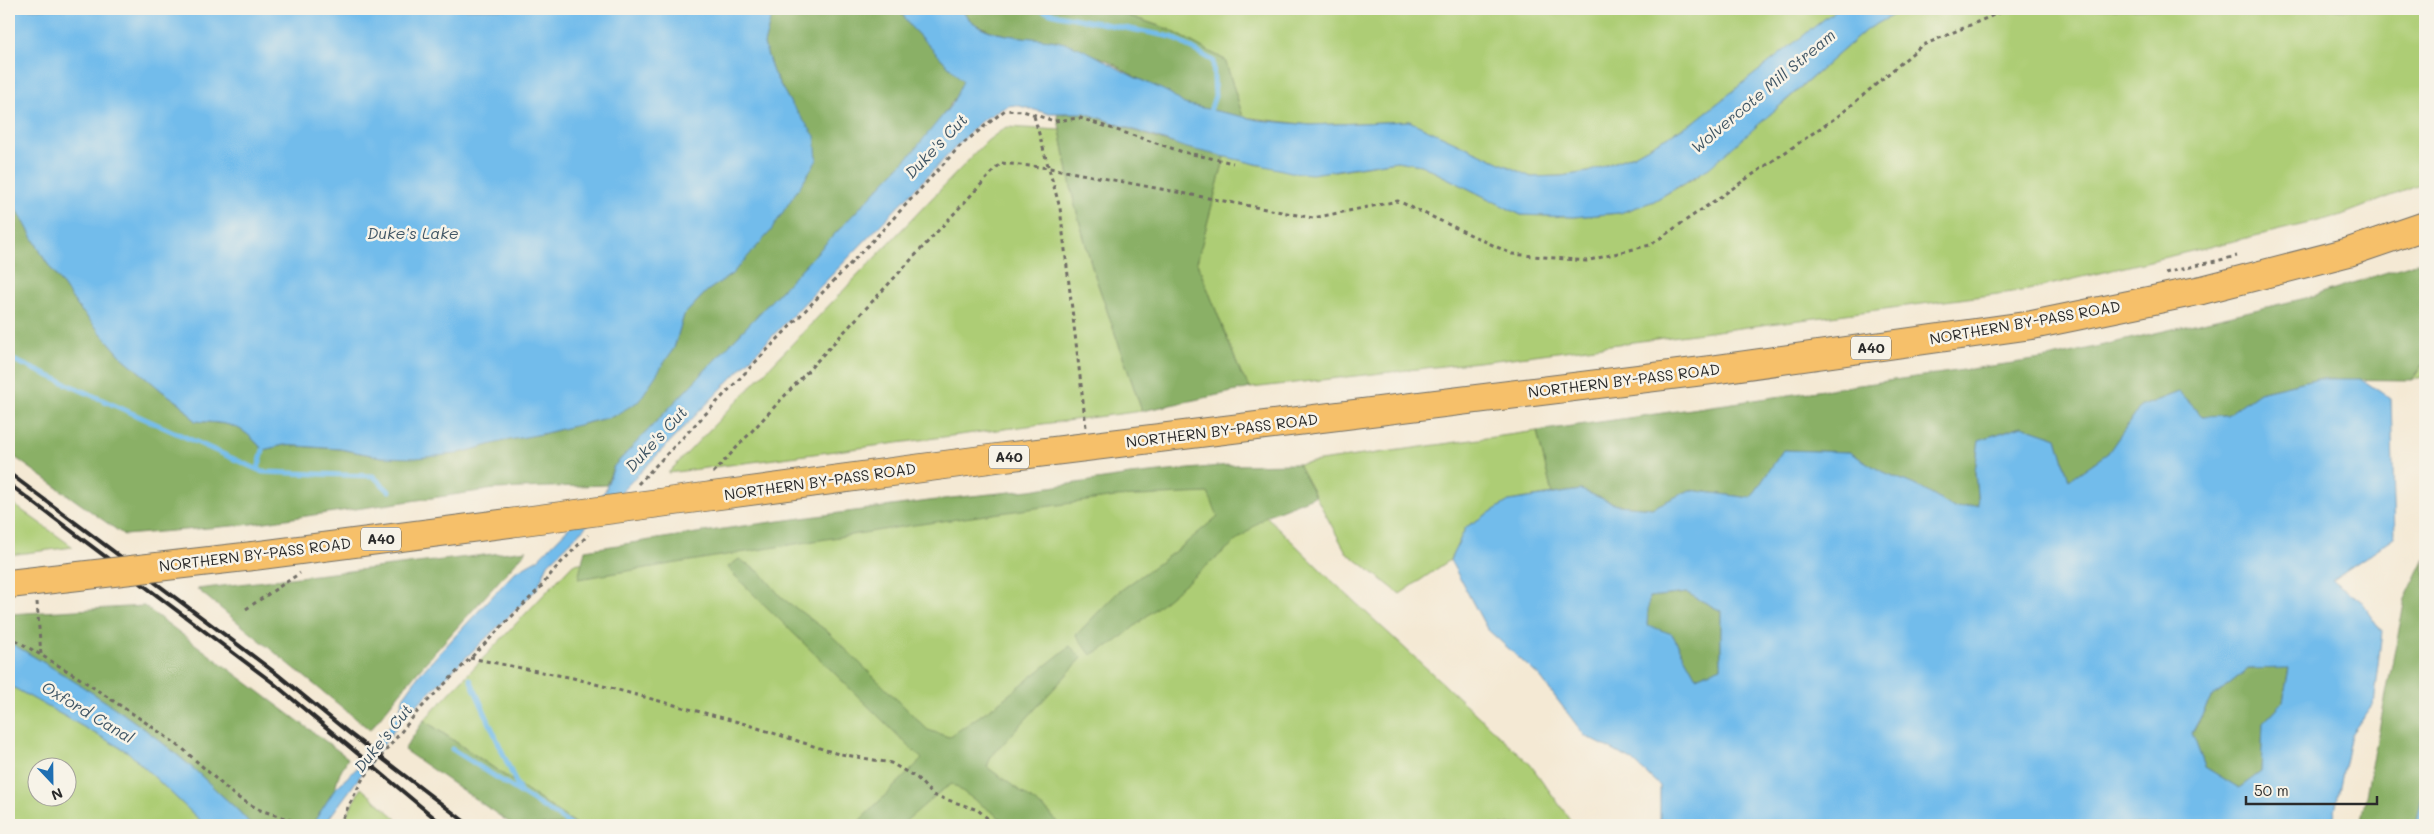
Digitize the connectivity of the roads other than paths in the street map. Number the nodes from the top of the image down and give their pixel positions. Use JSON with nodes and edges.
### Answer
{"nodes":[{"id":1,"x":2425,"y":226,"type":"edge"},
{"id":2,"x":9,"y":584,"type":"edge"}],
"edges":[{"from":1,"to":2,"type":"highway","name":"NORTHERN BY-PASS ROAD","number":"A40","bridge":true}]}
